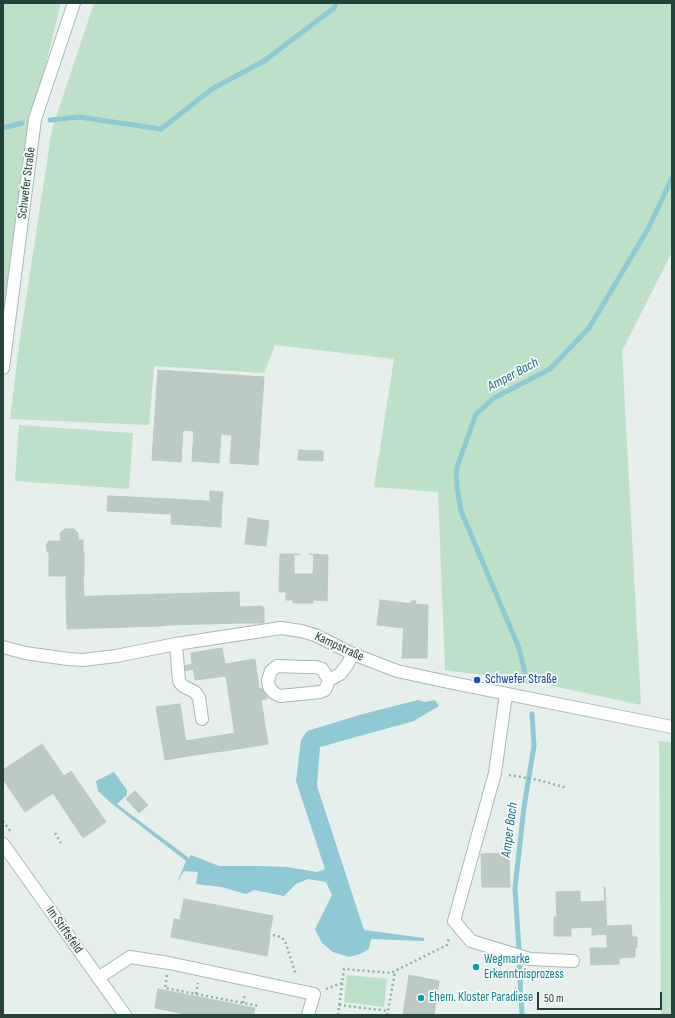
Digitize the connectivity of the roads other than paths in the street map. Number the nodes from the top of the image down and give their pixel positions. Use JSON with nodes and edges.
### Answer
{"nodes":[{"id":1,"x":74,"y":3,"type":"edge"},
{"id":2,"x":3,"y":368,"type":"edge"},
{"id":3,"x":176,"y":644,"type":"junction"},
{"id":4,"x":3,"y":647,"type":"edge"},
{"id":5,"x":353,"y":654,"type":"junction"},
{"id":6,"x":329,"y":680,"type":"junction"},
{"id":7,"x":506,"y":694,"type":"junction"},
{"id":8,"x":202,"y":719,"type":"dead end"},
{"id":9,"x":672,"y":726,"type":"edge"},
{"id":10,"x":3,"y":844,"type":"edge"},
{"id":11,"x":573,"y":961,"type":"dead end"},
{"id":12,"x":98,"y":978,"type":"junction"},
{"id":13,"x":125,"y":1015,"type":"edge"},
{"id":14,"x":308,"y":1015,"type":"edge"}],
"edges":[{"from":1,"to":2,"type":"street","name":"Schwefer Straße"},
{"from":3,"to":4,"type":"street","name":"Kampstraße"},
{"from":3,"to":5,"type":"street","name":"Kampstraße"},
{"from":3,"to":8,"type":"street"},
{"from":5,"to":6,"type":"street"},
{"from":5,"to":7,"type":"street","name":"Kampstraße"},
{"from":6,"to":6,"type":"street"},
{"from":7,"to":9,"type":"street","name":"Kampstraße"},
{"from":7,"to":11,"type":"street"},
{"from":10,"to":12,"type":"street","name":"Im Stiftsfeld"},
{"from":12,"to":13,"type":"street","name":"Im Stiftsfeld"},
{"from":12,"to":14,"type":"street"}]}
